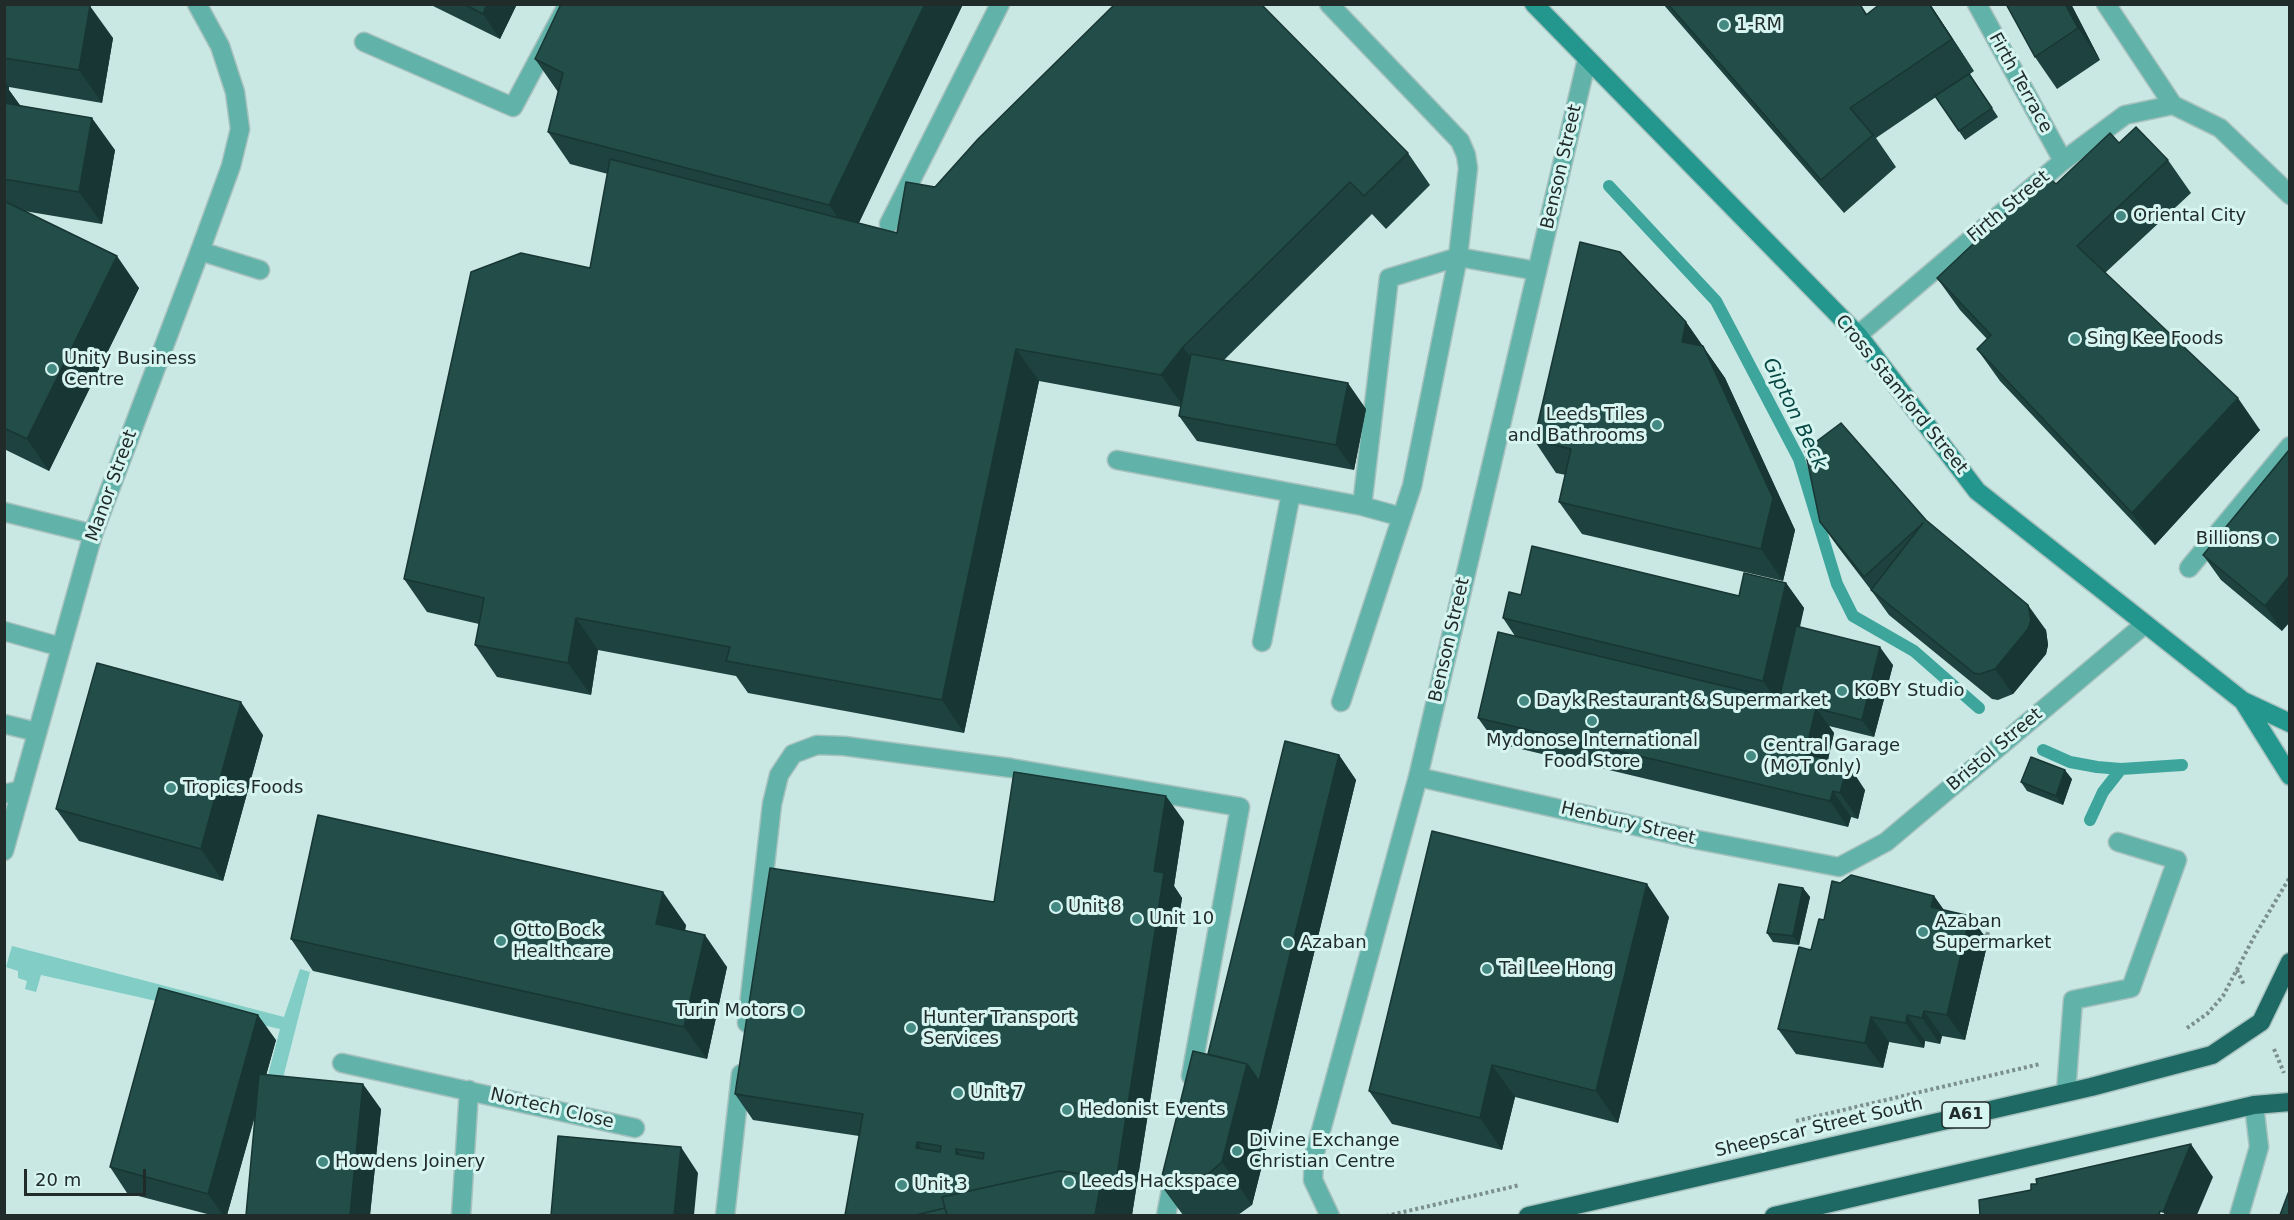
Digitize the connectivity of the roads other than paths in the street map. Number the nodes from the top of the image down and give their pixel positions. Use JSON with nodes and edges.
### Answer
{"nodes":[{"id":1,"x":197,"y":4,"type":"edge"},
{"id":2,"x":568,"y":4,"type":"edge"},
{"id":3,"x":1000,"y":4,"type":"edge"},
{"id":4,"x":1329,"y":4,"type":"edge"},
{"id":5,"x":1534,"y":4,"type":"edge"},
{"id":6,"x":1977,"y":4,"type":"edge"},
{"id":7,"x":2106,"y":4,"type":"edge"},
{"id":8,"x":364,"y":42,"type":"dead end"},
{"id":9,"x":1587,"y":59,"type":"junction"},
{"id":10,"x":2173,"y":105,"type":"junction"},
{"id":11,"x":2063,"y":161,"type":"junction"},
{"id":12,"x":2289,"y":195,"type":"edge"},
{"id":13,"x":889,"y":224,"type":"dead end"},
{"id":14,"x":200,"y":251,"type":"junction"},
{"id":15,"x":1458,"y":256,"type":"junction"},
{"id":16,"x":260,"y":270,"type":"dead end"},
{"id":17,"x":1537,"y":271,"type":"junction"},
{"id":18,"x":1858,"y":335,"type":"junction"},
{"id":19,"x":2289,"y":446,"type":"edge"},
{"id":20,"x":1117,"y":460,"type":"dead end"},
{"id":21,"x":1291,"y":493,"type":"junction"},
{"id":22,"x":1362,"y":506,"type":"junction"},
{"id":23,"x":4,"y":512,"type":"edge"},
{"id":24,"x":1402,"y":517,"type":"junction"},
{"id":25,"x":93,"y":534,"type":"junction"},
{"id":26,"x":2189,"y":568,"type":"dead end"},
{"id":27,"x":2145,"y":624,"type":"junction"},
{"id":28,"x":4,"y":631,"type":"edge"},
{"id":29,"x":1262,"y":642,"type":"dead end"},
{"id":30,"x":61,"y":647,"type":"junction"},
{"id":31,"x":2243,"y":701,"type":"junction"},
{"id":32,"x":1341,"y":702,"type":"dead end"},
{"id":33,"x":2289,"y":723,"type":"edge"},
{"id":34,"x":4,"y":724,"type":"edge"},
{"id":35,"x":37,"y":732,"type":"junction"},
{"id":36,"x":2289,"y":776,"type":"edge"},
{"id":37,"x":1418,"y":777,"type":"junction"},
{"id":38,"x":13,"y":792,"type":"edge"},
{"id":39,"x":2118,"y":842,"type":"dead end"},
{"id":40,"x":4,"y":851,"type":"edge"},
{"id":41,"x":1839,"y":867,"type":"joint"},
{"id":42,"x":2289,"y":968,"type":"edge"},
{"id":43,"x":342,"y":1063,"type":"dead end"},
{"id":44,"x":469,"y":1090,"type":"junction"},
{"id":45,"x":2066,"y":1092,"type":"junction"},
{"id":46,"x":1187,"y":1099,"type":"edge"},
{"id":47,"x":2289,"y":1102,"type":"edge"},
{"id":48,"x":2254,"y":1105,"type":"junction"},
{"id":49,"x":635,"y":1128,"type":"dead end"},
{"id":50,"x":1177,"y":1157,"type":"edge"},
{"id":51,"x":461,"y":1215,"type":"edge"},
{"id":52,"x":725,"y":1215,"type":"edge"},
{"id":53,"x":1166,"y":1215,"type":"edge"},
{"id":54,"x":1330,"y":1215,"type":"edge"},
{"id":55,"x":1528,"y":1215,"type":"edge"},
{"id":56,"x":1774,"y":1215,"type":"edge"},
{"id":57,"x":2239,"y":1215,"type":"edge"}],
"edges":[{"from":1,"to":14,"type":"street","name":"Manor Street"},
{"from":2,"to":8,"type":"street"},
{"from":3,"to":13,"type":"street"},
{"from":4,"to":15,"type":"street"},
{"from":5,"to":9,"type":"street","name":"Cross Stamford Street"},
{"from":6,"to":11,"type":"street","name":"Firth Terrace"},
{"from":7,"to":10,"type":"street"},
{"from":9,"to":17,"type":"street","name":"Benson Street"},
{"from":9,"to":18,"type":"street","name":"Cross Stamford Street"},
{"from":10,"to":11,"type":"street","name":"Firth Street"},
{"from":10,"to":12,"type":"street"},
{"from":11,"to":18,"type":"street","name":"Firth Street"},
{"from":14,"to":16,"type":"street"},
{"from":14,"to":25,"type":"street","name":"Manor Street"},
{"from":15,"to":17,"type":"street"},
{"from":15,"to":22,"type":"street"},
{"from":15,"to":24,"type":"street"},
{"from":17,"to":37,"type":"street","name":"Benson Street"},
{"from":18,"to":27,"type":"street","name":"Cross Stamford Street"},
{"from":19,"to":26,"type":"street"},
{"from":20,"to":21,"type":"street"},
{"from":21,"to":22,"type":"street"},
{"from":21,"to":29,"type":"street"},
{"from":22,"to":24,"type":"street"},
{"from":23,"to":25,"type":"street"},
{"from":24,"to":32,"type":"street"},
{"from":25,"to":30,"type":"street","name":"Manor Street"},
{"from":27,"to":31,"type":"street","name":"Cross Stamford Street"},
{"from":27,"to":41,"type":"street","name":"Bristol Street"},
{"from":28,"to":30,"type":"street"},
{"from":30,"to":35,"type":"street","name":"Manor Street"},
{"from":31,"to":33,"type":"street","name":"Cross Stamford Street"},
{"from":31,"to":36,"type":"street","name":"Cross Stamford Street"},
{"from":34,"to":35,"type":"street"},
{"from":35,"to":38,"type":"street","name":"Manor Street"},
{"from":37,"to":41,"type":"street","name":"Henbury Street"},
{"from":37,"to":54,"type":"street","name":"Benson Street"},
{"from":38,"to":40,"type":"street","name":"Manor Street"},
{"from":39,"to":45,"type":"street"},
{"from":42,"to":45,"type":"highway","name":"Sheepscar Street South","number":"A61"},
{"from":43,"to":44,"type":"street","name":"Nortech Close"},
{"from":44,"to":49,"type":"street","name":"Nortech Close"},
{"from":44,"to":51,"type":"street","name":"Nortech Close"},
{"from":45,"to":55,"type":"highway","name":"Sheepscar Street South","number":"A61"},
{"from":46,"to":52,"type":"street"},
{"from":47,"to":48,"type":"highway"},
{"from":48,"to":56,"type":"highway"},
{"from":48,"to":57,"type":"street"},
{"from":50,"to":53,"type":"street"}]}
